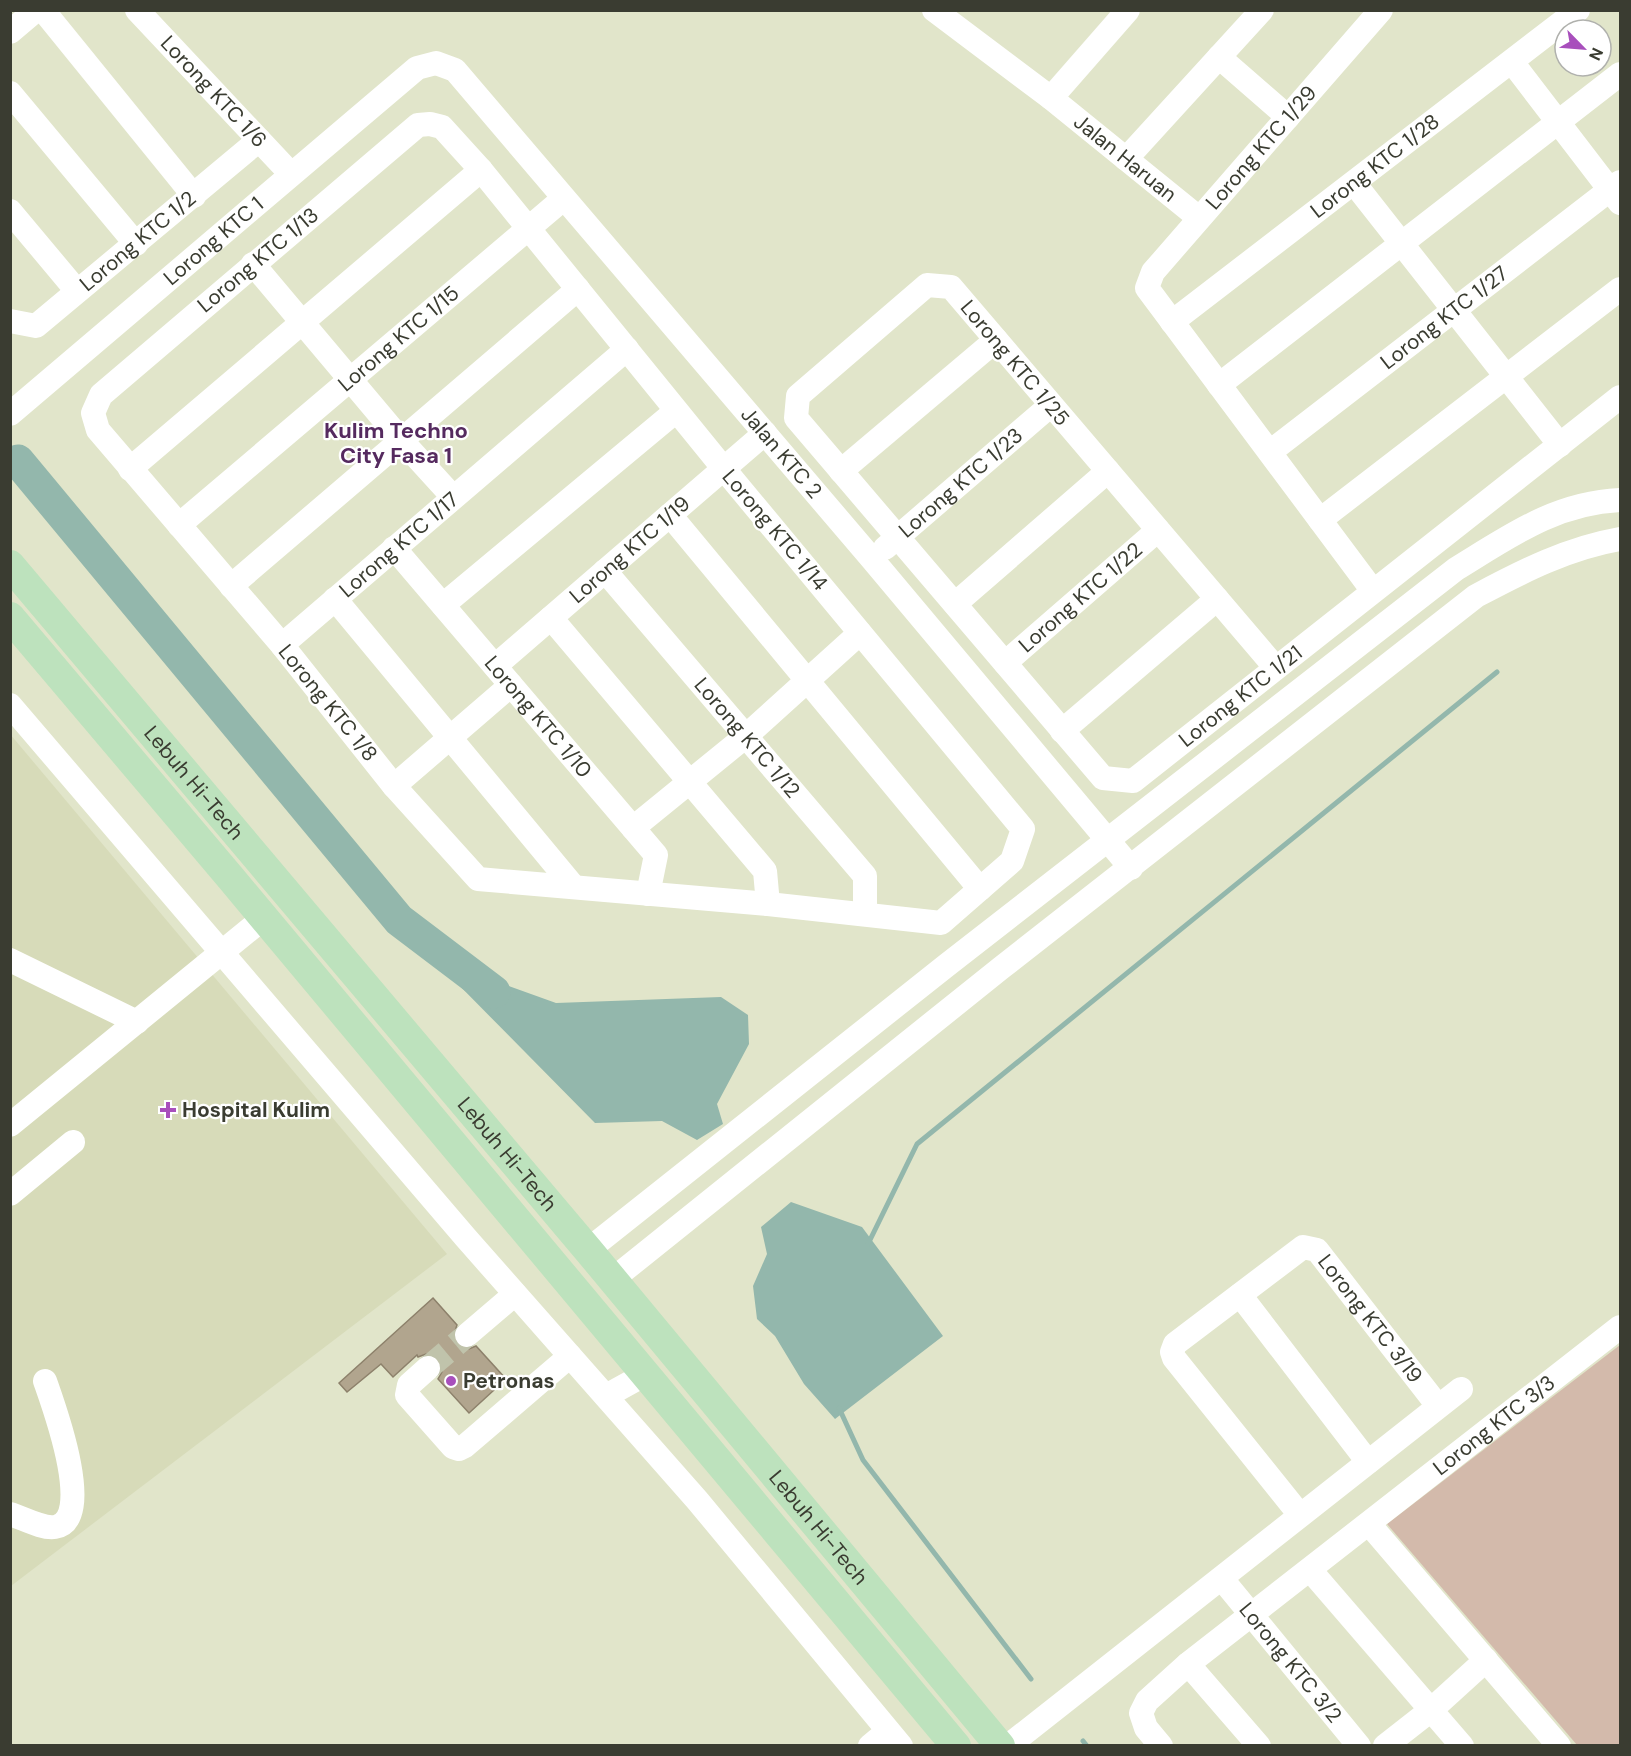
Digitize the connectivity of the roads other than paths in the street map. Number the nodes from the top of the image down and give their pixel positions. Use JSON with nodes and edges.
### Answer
{"nodes":[{"id":1,"x":36,"y":10,"type":"edge"},
{"id":2,"x":43,"y":10,"type":"edge"},
{"id":3,"x":137,"y":10,"type":"edge"},
{"id":4,"x":934,"y":10,"type":"edge"},
{"id":5,"x":1128,"y":10,"type":"edge"},
{"id":6,"x":1262,"y":10,"type":"edge"},
{"id":7,"x":1382,"y":10,"type":"edge"},
{"id":8,"x":1578,"y":10,"type":"edge"},
{"id":9,"x":10,"y":32,"type":"edge"},
{"id":10,"x":1219,"y":57,"type":"junction"},
{"id":11,"x":1512,"y":62,"type":"junction"},
{"id":12,"x":417,"y":68,"type":"joint"},
{"id":13,"x":1620,"y":74,"type":"edge"},
{"id":14,"x":10,"y":93,"type":"edge"},
{"id":15,"x":1051,"y":98,"type":"junction"},
{"id":16,"x":1288,"y":117,"type":"junction"},
{"id":17,"x":1558,"y":122,"type":"junction"},
{"id":18,"x":259,"y":140,"type":"junction"},
{"id":19,"x":1126,"y":159,"type":"junction"},
{"id":20,"x":481,"y":170,"type":"junction"},
{"id":21,"x":291,"y":174,"type":"junction"},
{"id":22,"x":1354,"y":183,"type":"junction"},
{"id":23,"x":1617,"y":192,"type":"edge"},
{"id":24,"x":194,"y":196,"type":"junction"},
{"id":25,"x":563,"y":200,"type":"junction"},
{"id":26,"x":10,"y":211,"type":"edge"},
{"id":27,"x":1199,"y":218,"type":"junction"},
{"id":28,"x":530,"y":229,"type":"junction"},
{"id":29,"x":1401,"y":243,"type":"junction"},
{"id":30,"x":136,"y":244,"type":"junction"},
{"id":31,"x":253,"y":264,"type":"junction"},
{"id":32,"x":578,"y":289,"type":"junction"},
{"id":33,"x":1620,"y":289,"type":"edge"},
{"id":34,"x":77,"y":291,"type":"junction"},
{"id":35,"x":1454,"y":310,"type":"junction"},
{"id":36,"x":10,"y":321,"type":"edge"},
{"id":37,"x":302,"y":322,"type":"junction"},
{"id":38,"x":1172,"y":322,"type":"junction"},
{"id":39,"x":996,"y":340,"type":"junction"},
{"id":40,"x":627,"y":349,"type":"junction"},
{"id":41,"x":1507,"y":378,"type":"junction"},
{"id":42,"x":351,"y":380,"type":"junction"},
{"id":43,"x":1219,"y":385,"type":"junction"},
{"id":44,"x":1620,"y":397,"type":"edge"},
{"id":45,"x":1052,"y":405,"type":"junction"},
{"id":46,"x":676,"y":411,"type":"junction"},
{"id":47,"x":10,"y":414,"type":"edge"},
{"id":48,"x":765,"y":433,"type":"junction"},
{"id":49,"x":402,"y":441,"type":"junction"},
{"id":50,"x":1560,"y":445,"type":"junction"},
{"id":51,"x":1269,"y":452,"type":"junction"},
{"id":52,"x":130,"y":469,"type":"junction"},
{"id":53,"x":724,"y":469,"type":"junction"},
{"id":54,"x":841,"y":471,"type":"junction"},
{"id":55,"x":1108,"y":471,"type":"junction"},
{"id":56,"x":453,"y":497,"type":"junction"},
{"id":57,"x":1620,"y":500,"type":"edge"},
{"id":58,"x":670,"y":515,"type":"junction"},
{"id":59,"x":1320,"y":520,"type":"junction"},
{"id":60,"x":179,"y":525,"type":"junction"},
{"id":61,"x":1158,"y":531,"type":"junction"},
{"id":62,"x":898,"y":538,"type":"junction"},
{"id":63,"x":1620,"y":539,"type":"edge"},
{"id":64,"x":394,"y":548,"type":"junction"},
{"id":65,"x":872,"y":559,"type":"junction"},
{"id":66,"x":10,"y":565,"type":"edge"},
{"id":67,"x":605,"y":571,"type":"junction"},
{"id":68,"x":231,"y":586,"type":"junction"},
{"id":69,"x":1373,"y":591,"type":"junction"},
{"id":70,"x":335,"y":599,"type":"junction"},
{"id":71,"x":1217,"y":599,"type":"junction"},
{"id":72,"x":955,"y":604,"type":"junction"},
{"id":73,"x":443,"y":605,"type":"junction"},
{"id":74,"x":10,"y":617,"type":"edge"},
{"id":75,"x":551,"y":618,"type":"junction"},
{"id":76,"x":860,"y":633,"type":"junction"},
{"id":77,"x":282,"y":645,"type":"junction"},
{"id":78,"x":1005,"y":663,"type":"junction"},
{"id":79,"x":495,"y":666,"type":"junction"},
{"id":80,"x":1275,"y":667,"type":"junction"},
{"id":81,"x":806,"y":679,"type":"junction"},
{"id":82,"x":511,"y":685,"type":"junction"},
{"id":83,"x":10,"y":705,"type":"edge"},
{"id":84,"x":1062,"y":731,"type":"junction"},
{"id":85,"x":746,"y":736,"type":"junction"},
{"id":86,"x":452,"y":739,"type":"junction"},
{"id":87,"x":690,"y":781,"type":"junction"},
{"id":88,"x":394,"y":786,"type":"junction"},
{"id":89,"x":633,"y":828,"type":"junction"},
{"id":90,"x":1108,"y":841,"type":"junction"},
{"id":91,"x":1131,"y":868,"type":"junction"},
{"id":92,"x":573,"y":886,"type":"junction"},
{"id":93,"x":980,"y":889,"type":"junction"},
{"id":94,"x":648,"y":894,"type":"junction"},
{"id":95,"x":291,"y":897,"type":"junction"},
{"id":96,"x":768,"y":904,"type":"junction"},
{"id":97,"x":865,"y":914,"type":"junction"},
{"id":98,"x":265,"y":928,"type":"junction"},
{"id":99,"x":222,"y":951,"type":"junction"},
{"id":100,"x":10,"y":960,"type":"edge"},
{"id":101,"x":136,"y":1022,"type":"junction"},
{"id":102,"x":10,"y":1125,"type":"edge"},
{"id":103,"x":74,"y":1142,"type":"dead end"},
{"id":104,"x":10,"y":1194,"type":"edge"},
{"id":105,"x":588,"y":1250,"type":"junction"},
{"id":106,"x":613,"y":1280,"type":"junction"},
{"id":107,"x":515,"y":1294,"type":"junction"},
{"id":108,"x":1240,"y":1295,"type":"junction"},
{"id":109,"x":1620,"y":1327,"type":"edge"},
{"id":110,"x":467,"y":1335,"type":"tunnel mouth"},
{"id":111,"x":570,"y":1356,"type":"junction"},
{"id":112,"x":428,"y":1368,"type":"tunnel mouth"},
{"id":113,"x":644,"y":1375,"type":"junction"},
{"id":114,"x":45,"y":1381,"type":"dead end"},
{"id":115,"x":1461,"y":1389,"type":"dead end"},
{"id":116,"x":606,"y":1396,"type":"junction"},
{"id":117,"x":1438,"y":1406,"type":"junction"},
{"id":118,"x":1368,"y":1462,"type":"junction"},
{"id":119,"x":10,"y":1514,"type":"edge"},
{"id":120,"x":1300,"y":1515,"type":"junction"},
{"id":121,"x":1369,"y":1524,"type":"junction"},
{"id":122,"x":1311,"y":1571,"type":"junction"},
{"id":123,"x":1222,"y":1579,"type":"junction"},
{"id":124,"x":1253,"y":1616,"type":"junction"},
{"id":125,"x":1486,"y":1660,"type":"junction"},
{"id":126,"x":1188,"y":1664,"type":"junction"},
{"id":127,"x":1431,"y":1710,"type":"junction"},
{"id":128,"x":1153,"y":1737,"type":"edge"},
{"id":129,"x":886,"y":1741,"type":"edge"},
{"id":130,"x":956,"y":1746,"type":"edge"},
{"id":131,"x":1000,"y":1746,"type":"edge"},
{"id":132,"x":1008,"y":1746,"type":"edge"},
{"id":133,"x":1259,"y":1746,"type":"edge"},
{"id":134,"x":1359,"y":1746,"type":"edge"},
{"id":135,"x":1385,"y":1746,"type":"edge"},
{"id":136,"x":1462,"y":1746,"type":"edge"},
{"id":137,"x":1559,"y":1746,"type":"edge"}],
"edges":[{"from":1,"to":9,"type":"street"},
{"from":2,"to":24,"type":"street"},
{"from":3,"to":18,"type":"street","name":"Lorong KTC 1/6"},
{"from":4,"to":15,"type":"street","name":"Jalan Haruan"},
{"from":5,"to":15,"type":"street"},
{"from":6,"to":10,"type":"street"},
{"from":7,"to":16,"type":"street","name":"Lorong KTC 1/29"},
{"from":8,"to":11,"type":"street","name":"Lorong KTC 1/28"},
{"from":10,"to":16,"type":"street"},
{"from":10,"to":19,"type":"street"},
{"from":11,"to":17,"type":"street"},
{"from":11,"to":22,"type":"street","name":"Lorong KTC 1/28"},
{"from":12,"to":21,"type":"street","name":"Lorong KTC 1"},
{"from":12,"to":25,"type":"street","name":"Jalan KTC 2"},
{"from":13,"to":17,"type":"street"},
{"from":14,"to":30,"type":"street"},
{"from":15,"to":19,"type":"street","name":"Jalan Haruan"},
{"from":16,"to":27,"type":"street","name":"Lorong KTC 1/29"},
{"from":17,"to":23,"type":"street"},
{"from":17,"to":29,"type":"street"},
{"from":18,"to":21,"type":"street","name":"Lorong KTC 1/6"},
{"from":18,"to":24,"type":"street","name":"Lorong KTC 1/2"},
{"from":19,"to":27,"type":"street","name":"Jalan Haruan"},
{"from":20,"to":28,"type":"street","name":"Lorong KTC 1/13"},
{"from":20,"to":31,"type":"street","name":"Lorong KTC 1/13"},
{"from":20,"to":37,"type":"street"},
{"from":21,"to":47,"type":"street","name":"Lorong KTC 1"},
{"from":22,"to":29,"type":"street"},
{"from":22,"to":38,"type":"street","name":"Lorong KTC 1/28"},
{"from":23,"to":35,"type":"street","name":"Lorong KTC 1/27"},
{"from":24,"to":30,"type":"street","name":"Lorong KTC 1/2"},
{"from":25,"to":28,"type":"street","name":"Lorong KTC 1/15"},
{"from":25,"to":48,"type":"street","name":"Jalan KTC 2"},
{"from":26,"to":34,"type":"street"},
{"from":27,"to":38,"type":"street","name":"Lorong KTC 1/29"},
{"from":28,"to":32,"type":"street","name":"Lorong KTC 1/14"},
{"from":28,"to":42,"type":"street","name":"Lorong KTC 1/15"},
{"from":29,"to":35,"type":"street"},
{"from":29,"to":43,"type":"street"},
{"from":30,"to":34,"type":"street","name":"Lorong KTC 1/2"},
{"from":31,"to":37,"type":"street"},
{"from":31,"to":52,"type":"street","name":"Lorong KTC 1/13"},
{"from":32,"to":40,"type":"street","name":"Lorong KTC 1/14"},
{"from":32,"to":49,"type":"street"},
{"from":33,"to":41,"type":"street"},
{"from":34,"to":36,"type":"street","name":"Lorong KTC 1/2"},
{"from":35,"to":41,"type":"street"},
{"from":35,"to":51,"type":"street","name":"Lorong KTC 1/27"},
{"from":37,"to":42,"type":"street"},
{"from":37,"to":52,"type":"street"},
{"from":38,"to":43,"type":"street"},
{"from":39,"to":45,"type":"street","name":"Lorong KTC 1/25"},
{"from":39,"to":54,"type":"street"},
{"from":39,"to":54,"type":"street","name":"Lorong KTC 1/25"},
{"from":40,"to":46,"type":"street","name":"Lorong KTC 1/14"},
{"from":40,"to":56,"type":"street","name":"Lorong KTC 1/17"},
{"from":41,"to":50,"type":"street"},
{"from":41,"to":59,"type":"street"},
{"from":42,"to":49,"type":"street"},
{"from":42,"to":60,"type":"street","name":"Lorong KTC 1/15"},
{"from":43,"to":51,"type":"street"},
{"from":44,"to":50,"type":"street","name":"Lorong KTC 1/21"},
{"from":45,"to":55,"type":"street","name":"Lorong KTC 1/25"},
{"from":45,"to":62,"type":"street","name":"Lorong KTC 1/23"},
{"from":46,"to":53,"type":"street","name":"Lorong KTC 1/14"},
{"from":46,"to":73,"type":"street"},
{"from":48,"to":53,"type":"street","name":"Lorong KTC 1/19"},
{"from":48,"to":65,"type":"street","name":"Jalan KTC 2"},
{"from":49,"to":56,"type":"street"},
{"from":49,"to":68,"type":"street"},
{"from":50,"to":69,"type":"street","name":"Lorong KTC 1/21"},
{"from":51,"to":59,"type":"street"},
{"from":52,"to":60,"type":"street","name":"Lorong KTC 1/13"},
{"from":53,"to":58,"type":"street","name":"Lorong KTC 1/19"},
{"from":53,"to":76,"type":"street","name":"Lorong KTC 1/14"},
{"from":54,"to":62,"type":"street","name":"Lorong KTC 1/25"},
{"from":55,"to":61,"type":"street","name":"Lorong KTC 1/25"},
{"from":55,"to":72,"type":"street"},
{"from":56,"to":64,"type":"street","name":"Lorong KTC 1/17"},
{"from":57,"to":90,"type":"street"},
{"from":58,"to":67,"type":"street","name":"Lorong KTC 1/19"},
{"from":58,"to":81,"type":"street"},
{"from":59,"to":69,"type":"street"},
{"from":60,"to":68,"type":"street","name":"Lorong KTC 1/8"},
{"from":61,"to":71,"type":"street","name":"Lorong KTC 1/25"},
{"from":61,"to":78,"type":"street","name":"Lorong KTC 1/22"},
{"from":62,"to":65,"type":"street","name":"Lorong KTC 1/23"},
{"from":62,"to":72,"type":"street","name":"Lorong KTC 1/21"},
{"from":63,"to":91,"type":"street"},
{"from":64,"to":70,"type":"street","name":"Lorong KTC 1/17"},
{"from":64,"to":73,"type":"street","name":"Lorong KTC 1/10"},
{"from":65,"to":90,"type":"street","name":"Jalan KTC 2"},
{"from":66,"to":95,"type":"main road","name":"Lebuh Hi-Tech"},
{"from":67,"to":75,"type":"street","name":"Lorong KTC 1/19"},
{"from":67,"to":85,"type":"street","name":"Lorong KTC 1/12"},
{"from":68,"to":77,"type":"street","name":"Lorong KTC 1/8"},
{"from":69,"to":80,"type":"street","name":"Lorong KTC 1/21"},
{"from":70,"to":77,"type":"street","name":"Lorong KTC 1/17"},
{"from":70,"to":86,"type":"street"},
{"from":71,"to":80,"type":"street","name":"Lorong KTC 1/25"},
{"from":71,"to":84,"type":"street"},
{"from":72,"to":78,"type":"street","name":"Lorong KTC 1/21"},
{"from":73,"to":79,"type":"street","name":"Lorong KTC 1/10"},
{"from":74,"to":98,"type":"main road","name":"Lebuh Hi-Tech"},
{"from":75,"to":79,"type":"street","name":"Lorong KTC 1/19"},
{"from":75,"to":87,"type":"street"},
{"from":76,"to":81,"type":"street"},
{"from":76,"to":93,"type":"street","name":"Lorong KTC 1/14"},
{"from":77,"to":88,"type":"street","name":"Lorong KTC 1/8"},
{"from":78,"to":84,"type":"street","name":"Lorong KTC 1/21"},
{"from":79,"to":82,"type":"street","name":"Lorong KTC 1/10"},
{"from":80,"to":84,"type":"street","name":"Lorong KTC 1/21"},
{"from":81,"to":85,"type":"street"},
{"from":81,"to":93,"type":"street"},
{"from":82,"to":86,"type":"street"},
{"from":82,"to":89,"type":"street","name":"Lorong KTC 1/10"},
{"from":83,"to":99,"type":"street"},
{"from":85,"to":87,"type":"street"},
{"from":85,"to":97,"type":"street","name":"Lorong KTC 1/12"},
{"from":86,"to":88,"type":"street"},
{"from":86,"to":92,"type":"street"},
{"from":87,"to":89,"type":"street"},
{"from":87,"to":96,"type":"street"},
{"from":88,"to":92,"type":"street","name":"Lorong KTC 1/8"},
{"from":89,"to":94,"type":"street","name":"Lorong KTC 1/10"},
{"from":90,"to":91,"type":"street","name":"Jalan KTC 2"},
{"from":90,"to":105,"type":"street"},
{"from":91,"to":106,"type":"street"},
{"from":92,"to":94,"type":"street"},
{"from":93,"to":97,"type":"street"},
{"from":94,"to":96,"type":"street"},
{"from":95,"to":98,"type":"main road"},
{"from":95,"to":105,"type":"main road","name":"Lebuh Hi-Tech"},
{"from":96,"to":97,"type":"street"},
{"from":98,"to":99,"type":"street"},
{"from":98,"to":113,"type":"main road","name":"Lebuh Hi-Tech"},
{"from":99,"to":101,"type":"street"},
{"from":99,"to":107,"type":"street"},
{"from":100,"to":101,"type":"street"},
{"from":101,"to":102,"type":"street"},
{"from":103,"to":104,"type":"street"},
{"from":105,"to":106,"type":"main road","name":"Lebuh Hi-Tech"},
{"from":106,"to":131,"type":"main road","name":"Lebuh Hi-Tech"},
{"from":107,"to":110,"type":"street"},
{"from":107,"to":111,"type":"street"},
{"from":108,"to":117,"type":"street","name":"Lorong KTC 3/19"},
{"from":108,"to":118,"type":"street"},
{"from":108,"to":120,"type":"street","name":"Lorong KTC 3/19"},
{"from":109,"to":121,"type":"street","name":"Lorong KTC 3/3"},
{"from":111,"to":112,"type":"street"},
{"from":111,"to":116,"type":"street"},
{"from":113,"to":116,"type":"street"},
{"from":113,"to":130,"type":"main road","name":"Lebuh Hi-Tech"},
{"from":114,"to":119,"type":"street"},
{"from":115,"to":117,"type":"street"},
{"from":116,"to":129,"type":"street"},
{"from":117,"to":118,"type":"street"},
{"from":118,"to":120,"type":"street"},
{"from":120,"to":123,"type":"street"},
{"from":121,"to":122,"type":"street","name":"Lorong KTC 3/3"},
{"from":121,"to":125,"type":"street"},
{"from":122,"to":124,"type":"street","name":"Lorong KTC 3/3"},
{"from":122,"to":127,"type":"street"},
{"from":123,"to":124,"type":"street","name":"Lorong KTC 3/2"},
{"from":123,"to":132,"type":"street"},
{"from":124,"to":126,"type":"street","name":"Lorong KTC 3/3"},
{"from":124,"to":134,"type":"street","name":"Lorong KTC 3/2"},
{"from":125,"to":127,"type":"street"},
{"from":125,"to":137,"type":"street"},
{"from":126,"to":128,"type":"street","name":"Lorong KTC 3/3"},
{"from":126,"to":133,"type":"street"},
{"from":127,"to":135,"type":"street"},
{"from":127,"to":136,"type":"street"}]}
